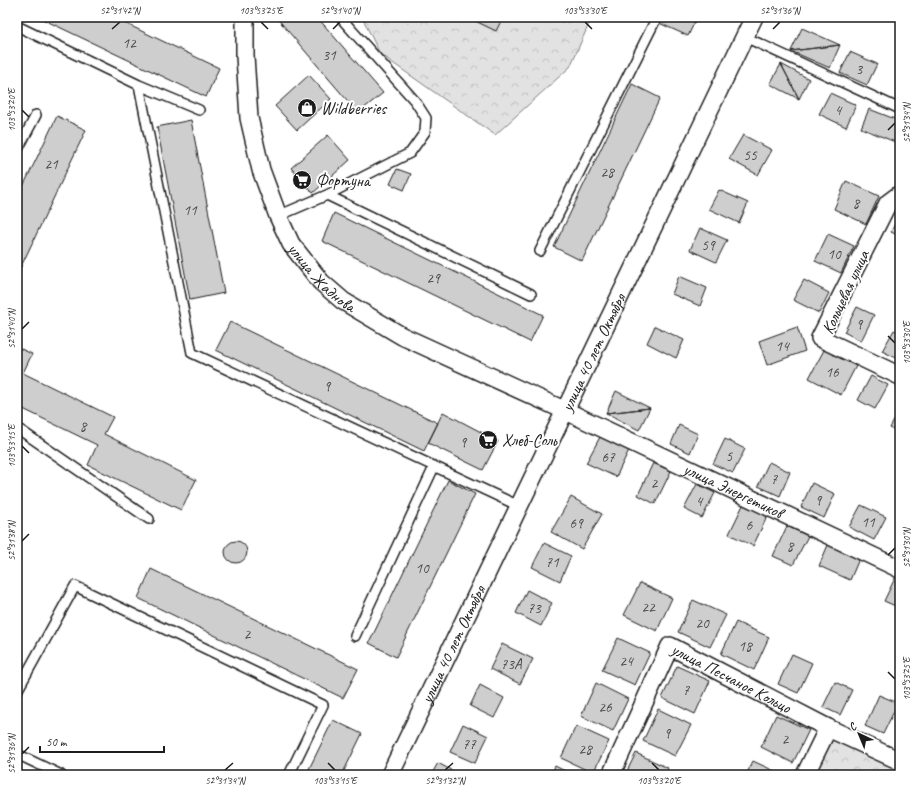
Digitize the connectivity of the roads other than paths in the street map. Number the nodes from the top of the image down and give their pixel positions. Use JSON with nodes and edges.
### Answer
{"nodes":[{"id":1,"x":245,"y":17,"type":"edge"},
{"id":2,"x":340,"y":17,"type":"edge"},
{"id":3,"x":657,"y":17,"type":"edge"},
{"id":4,"x":754,"y":17,"type":"edge"},
{"id":5,"x":17,"y":26,"type":"edge"},
{"id":6,"x":745,"y":37,"type":"junction"},
{"id":7,"x":139,"y":85,"type":"junction"},
{"id":8,"x":900,"y":109,"type":"edge"},
{"id":9,"x":199,"y":110,"type":"dead end"},
{"id":10,"x":36,"y":115,"type":"dead end"},
{"id":11,"x":17,"y":151,"type":"edge"},
{"id":12,"x":900,"y":194,"type":"edge"},
{"id":13,"x":327,"y":195,"type":"junction"},
{"id":14,"x":278,"y":216,"type":"junction"},
{"id":15,"x":540,"y":252,"type":"dead end"},
{"id":16,"x":531,"y":294,"type":"dead end"},
{"id":17,"x":900,"y":376,"type":"edge"},
{"id":18,"x":566,"y":411,"type":"junction"},
{"id":19,"x":17,"y":428,"type":"edge"},
{"id":20,"x":434,"y":467,"type":"junction"},
{"id":21,"x":519,"y":506,"type":"junction"},
{"id":22,"x":149,"y":519,"type":"dead end"},
{"id":23,"x":900,"y":569,"type":"edge"},
{"id":24,"x":355,"y":636,"type":"dead end"},
{"id":25,"x":17,"y":691,"type":"edge"},
{"id":26,"x":828,"y":728,"type":"junction"},
{"id":27,"x":17,"y":754,"type":"edge"},
{"id":28,"x":900,"y":762,"type":"edge"},
{"id":29,"x":61,"y":775,"type":"edge"},
{"id":30,"x":289,"y":775,"type":"edge"},
{"id":31,"x":390,"y":775,"type":"edge"},
{"id":32,"x":611,"y":775,"type":"edge"},
{"id":33,"x":805,"y":775,"type":"edge"}],
"edges":[{"from":1,"to":14,"type":"street","name":"улица Жаднова"},
{"from":2,"to":13,"type":"lane"},
{"from":3,"to":15,"type":"lane"},
{"from":4,"to":6,"type":"street","name":"улица 40 лет Октября"},
{"from":5,"to":7,"type":"lane"},
{"from":6,"to":8,"type":"lane"},
{"from":6,"to":18,"type":"street","name":"улица 40 лет Октября"},
{"from":7,"to":9,"type":"lane"},
{"from":7,"to":20,"type":"lane"},
{"from":10,"to":11,"type":"lane"},
{"from":12,"to":17,"type":"street","name":"Кольцевая улица"},
{"from":13,"to":14,"type":"lane"},
{"from":13,"to":16,"type":"lane"},
{"from":14,"to":18,"type":"street","name":"улица Жаднова"},
{"from":18,"to":21,"type":"street","name":"улица 40 лет Октября"},
{"from":18,"to":23,"type":"street","name":"улица Энергетиков"},
{"from":19,"to":22,"type":"lane"},
{"from":20,"to":21,"type":"lane"},
{"from":20,"to":24,"type":"lane"},
{"from":21,"to":31,"type":"street","name":"улица 40 лет Октября"},
{"from":25,"to":30,"type":"lane"},
{"from":26,"to":28,"type":"street","name":"улица Песчаное Кольцо"},
{"from":26,"to":32,"type":"street","name":"улица Песчаное Кольцо"},
{"from":26,"to":33,"type":"street"},
{"from":27,"to":29,"type":"lane"}]}
